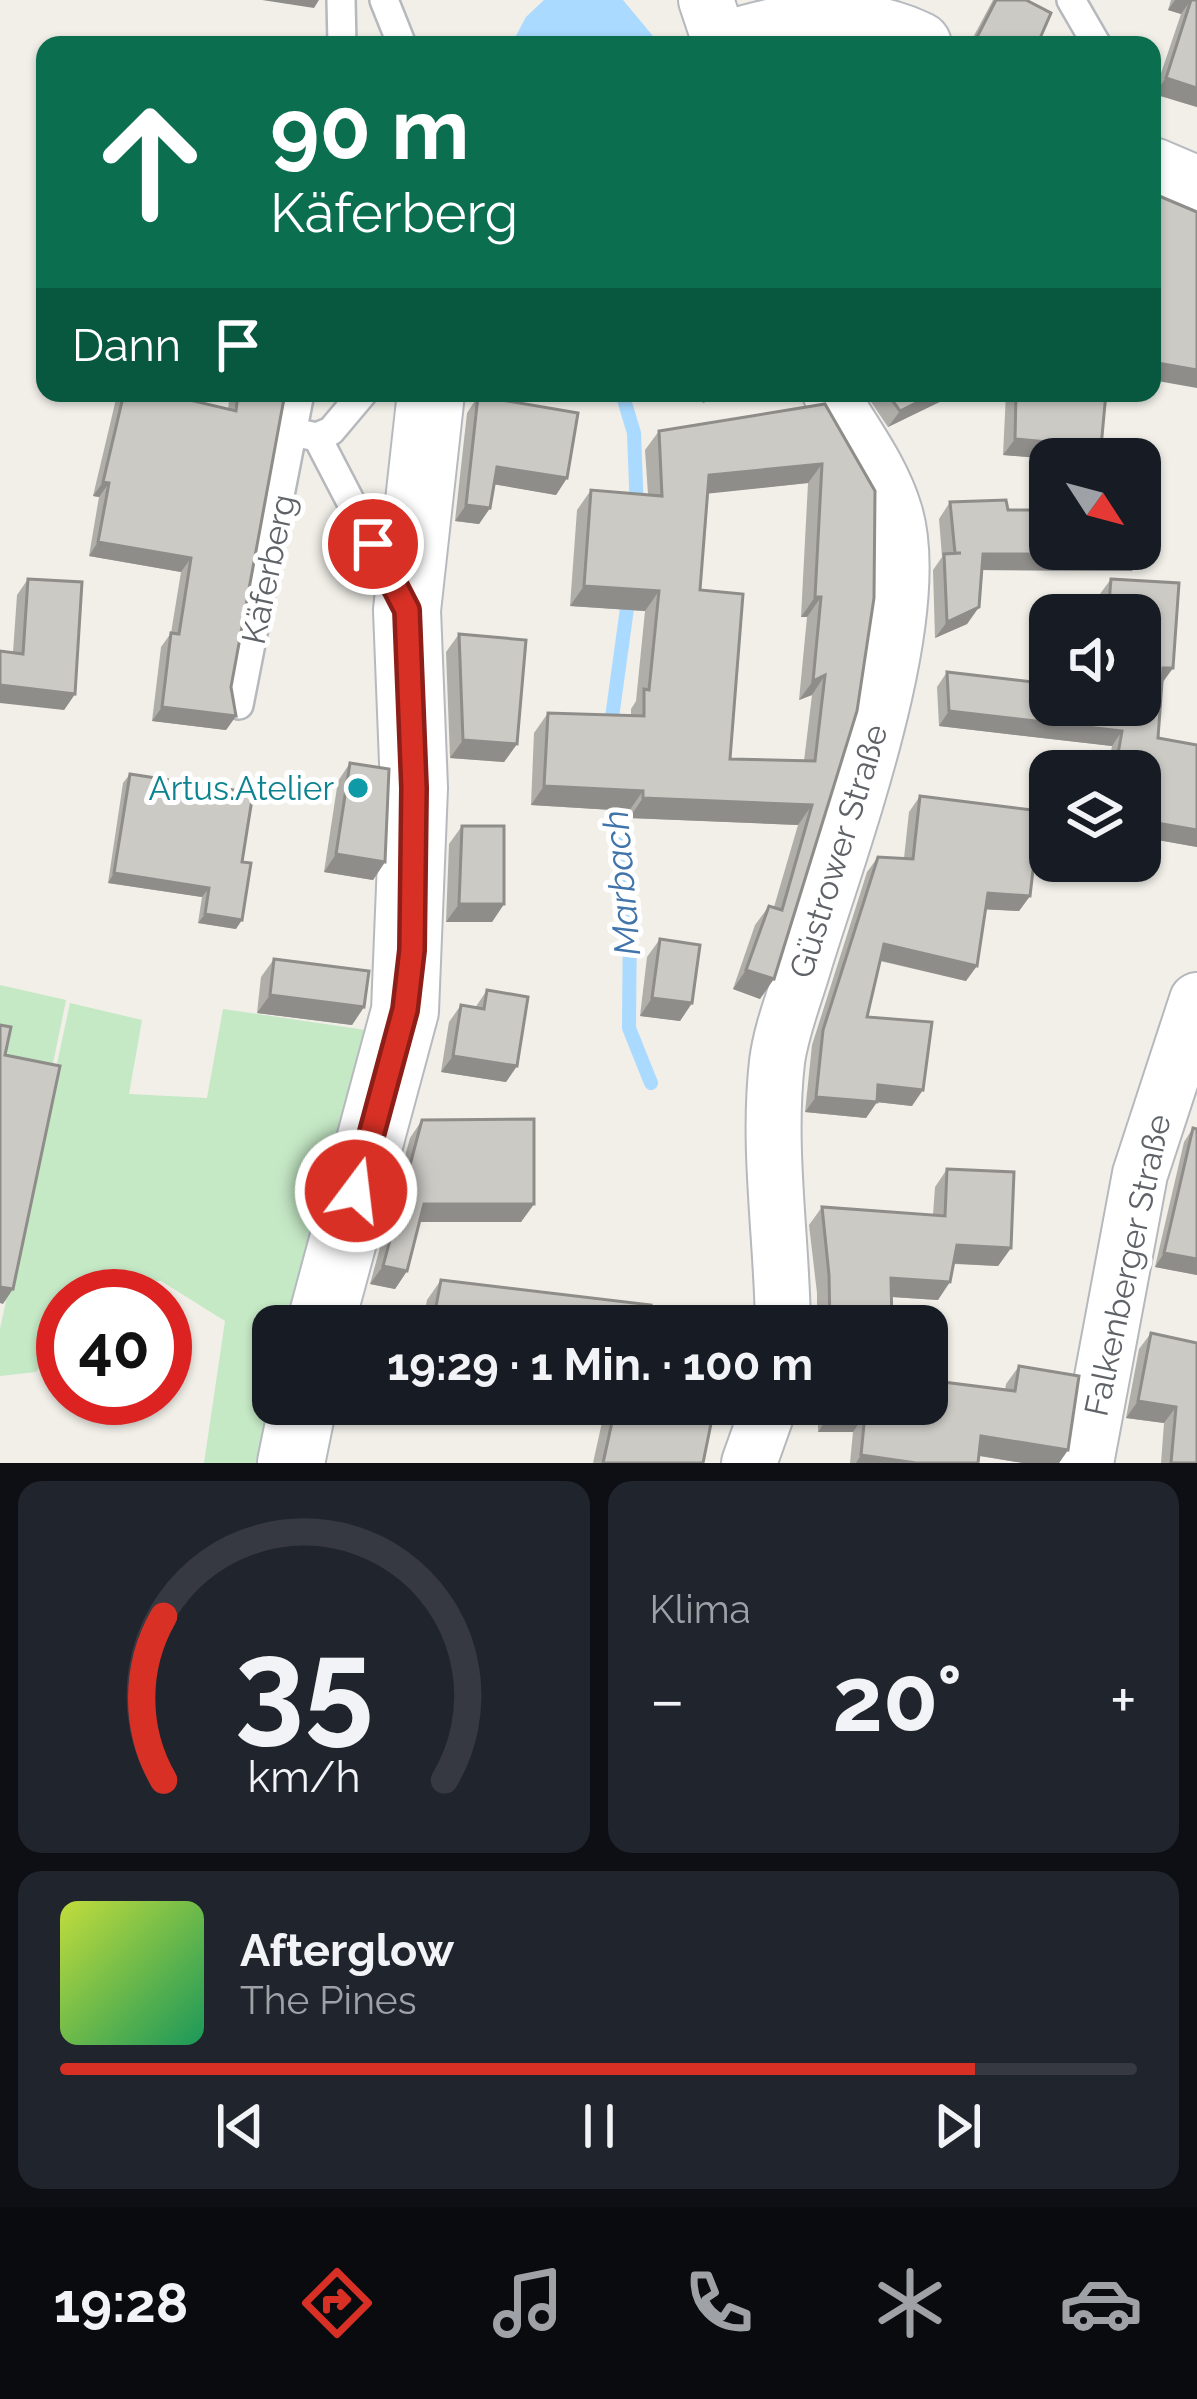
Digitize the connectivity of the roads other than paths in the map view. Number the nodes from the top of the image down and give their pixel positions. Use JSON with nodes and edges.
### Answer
{"nodes":[{"id":1,"x":341,"y":0,"type":"edge"},
{"id":2,"x":384,"y":0,"type":"edge"},
{"id":3,"x":706,"y":0,"type":"edge"},
{"id":4,"x":1071,"y":0,"type":"edge"},
{"id":5,"x":342,"y":36,"type":"edge"},
{"id":6,"x":398,"y":36,"type":"edge"},
{"id":7,"x":720,"y":36,"type":"edge"},
{"id":8,"x":752,"y":36,"type":"edge"},
{"id":9,"x":895,"y":36,"type":"edge"},
{"id":10,"x":1092,"y":36,"type":"edge"},
{"id":11,"x":302,"y":402,"type":"edge"},
{"id":12,"x":355,"y":402,"type":"edge"},
{"id":13,"x":430,"y":402,"type":"edge"},
{"id":14,"x":835,"y":402,"type":"edge"},
{"id":15,"x":307,"y":435,"type":"junction"},
{"id":16,"x":407,"y":610,"type":"junction"},
{"id":17,"x":239,"y":705,"type":"edge"},
{"id":18,"x":1197,"y":1000,"type":"edge"},
{"id":19,"x":326,"y":1305,"type":"edge"},
{"id":20,"x":782,"y":1305,"type":"edge"},
{"id":21,"x":299,"y":1425,"type":"edge"},
{"id":22,"x":763,"y":1425,"type":"edge"},
{"id":23,"x":291,"y":1463,"type":"edge"},
{"id":24,"x":749,"y":1463,"type":"edge"},
{"id":25,"x":1086,"y":1463,"type":"edge"}],
"edges":[{"from":1,"to":5,"type":"lane"},
{"from":2,"to":6,"type":"lane"},
{"from":3,"to":7,"type":"street"},
{"from":4,"to":10,"type":"lane"},
{"from":8,"to":9,"type":"street"},
{"from":11,"to":15,"type":"lane","name":"Käferberg"},
{"from":12,"to":15,"type":"lane"},
{"from":13,"to":16,"type":"street"},
{"from":14,"to":20,"type":"street","name":"Güstrower Straße"},
{"from":15,"to":16,"type":"lane","name":"Käferberg"},
{"from":15,"to":17,"type":"lane","name":"Käferberg"},
{"from":16,"to":19,"type":"street"},
{"from":18,"to":25,"type":"street","name":"Falkenberger Straße"},
{"from":21,"to":23,"type":"street"},
{"from":22,"to":24,"type":"street"}]}
